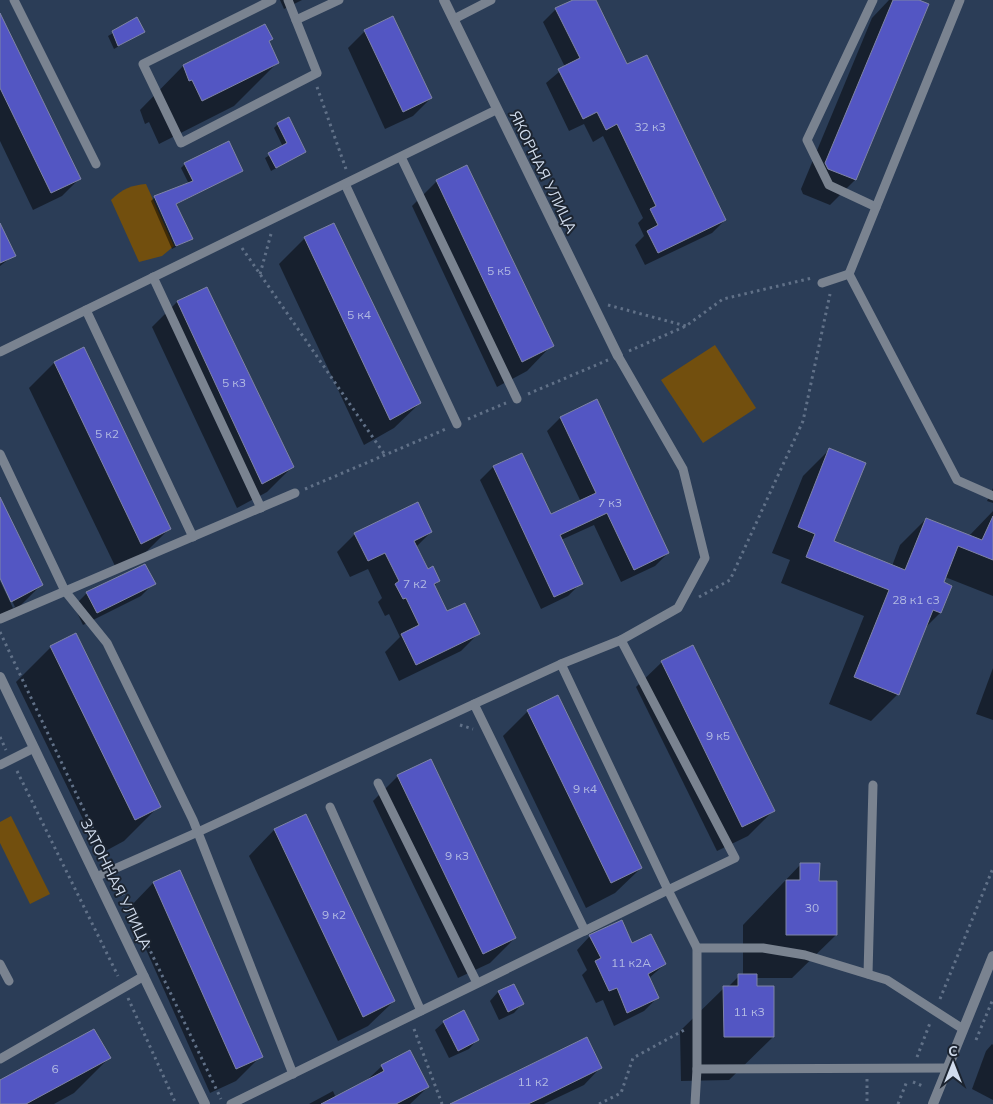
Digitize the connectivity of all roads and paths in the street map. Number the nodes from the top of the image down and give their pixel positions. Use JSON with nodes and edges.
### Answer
{"nodes":[{"id":1,"x":14,"y":0,"type":"edge"},
{"id":2,"x":272,"y":0,"type":"edge"},
{"id":3,"x":288,"y":0,"type":"edge"},
{"id":4,"x":338,"y":0,"type":"edge"},
{"id":5,"x":444,"y":0,"type":"edge"},
{"id":6,"x":491,"y":0,"type":"edge"},
{"id":7,"x":873,"y":0,"type":"edge"},
{"id":8,"x":960,"y":0,"type":"edge"},
{"id":9,"x":454,"y":19,"type":"junction"},
{"id":10,"x":296,"y":20,"type":"junction"},
{"id":11,"x":314,"y":76,"type":"junction"},
{"id":12,"x":496,"y":110,"type":"junction"},
{"id":13,"x":401,"y":157,"type":"junction"},
{"id":14,"x":96,"y":164,"type":"dead end"},
{"id":15,"x":348,"y":182,"type":"junction"},
{"id":16,"x":876,"y":207,"type":"junction"},
{"id":17,"x":274,"y":218,"type":"junction"},
{"id":18,"x":235,"y":237,"type":"junction"},
{"id":19,"x":260,"y":274,"type":"junction"},
{"id":20,"x":849,"y":274,"type":"junction"},
{"id":21,"x":153,"y":277,"type":"junction"},
{"id":22,"x":833,"y":279,"type":"junction"},
{"id":23,"x":822,"y":283,"type":"joint"},
{"id":24,"x":590,"y":300,"type":"junction"},
{"id":25,"x":86,"y":310,"type":"junction"},
{"id":26,"x":686,"y":326,"type":"junction"},
{"id":27,"x":0,"y":352,"type":"edge"},
{"id":28,"x":618,"y":356,"type":"junction"},
{"id":29,"x":517,"y":399,"type":"dead end"},
{"id":30,"x":457,"y":424,"type":"dead end"},
{"id":31,"x":0,"y":454,"type":"edge"},
{"id":32,"x":385,"y":455,"type":"dead end"},
{"id":33,"x":295,"y":493,"type":"dead end"},
{"id":34,"x":993,"y":496,"type":"edge"},
{"id":35,"x":261,"y":508,"type":"junction"},
{"id":36,"x":193,"y":537,"type":"junction"},
{"id":37,"x":65,"y":591,"type":"junction"},
{"id":38,"x":678,"y":608,"type":"junction"},
{"id":39,"x":0,"y":619,"type":"edge"},
{"id":40,"x":621,"y":640,"type":"junction"},
{"id":41,"x":562,"y":664,"type":"junction"},
{"id":42,"x":0,"y":678,"type":"edge"},
{"id":43,"x":474,"y":704,"type":"junction"},
{"id":44,"x":442,"y":720,"type":"junction"},
{"id":45,"x":489,"y":734,"type":"junction"},
{"id":46,"x":0,"y":737,"type":"edge"},
{"id":47,"x":34,"y":748,"type":"junction"},
{"id":48,"x":11,"y":759,"type":"junction"},
{"id":49,"x":0,"y":765,"type":"edge"},
{"id":50,"x":378,"y":783,"type":"dead end"},
{"id":51,"x":873,"y":785,"type":"dead end"},
{"id":52,"x":330,"y":807,"type":"dead end"},
{"id":53,"x":198,"y":832,"type":"junction"},
{"id":54,"x":993,"y":868,"type":"edge"},
{"id":55,"x":96,"y":876,"type":"junction"},
{"id":56,"x":668,"y":890,"type":"junction"},
{"id":57,"x":585,"y":930,"type":"junction"},
{"id":58,"x":697,"y":948,"type":"junction"},
{"id":59,"x":993,"y":956,"type":"edge"},
{"id":60,"x":0,"y":964,"type":"edge"},
{"id":61,"x":868,"y":974,"type":"junction"},
{"id":62,"x":144,"y":976,"type":"junction"},
{"id":63,"x":8,"y":981,"type":"dead end"},
{"id":64,"x":477,"y":983,"type":"junction"},
{"id":65,"x":123,"y":988,"type":"junction"},
{"id":66,"x":421,"y":1011,"type":"junction"},
{"id":67,"x":935,"y":1011,"type":"junction"},
{"id":68,"x":410,"y":1016,"type":"junction"},
{"id":69,"x":697,"y":1023,"type":"junction"},
{"id":70,"x":963,"y":1030,"type":"junction"},
{"id":71,"x":0,"y":1059,"type":"edge"},
{"id":72,"x":912,"y":1068,"type":"junction"},
{"id":73,"x":948,"y":1068,"type":"junction"},
{"id":74,"x":697,"y":1069,"type":"junction"},
{"id":75,"x":867,"y":1069,"type":"junction"},
{"id":76,"x":293,"y":1074,"type":"junction"},
{"id":77,"x":176,"y":1104,"type":"edge"},
{"id":78,"x":205,"y":1104,"type":"edge"},
{"id":79,"x":231,"y":1104,"type":"edge"},
{"id":80,"x":442,"y":1104,"type":"edge"},
{"id":81,"x":599,"y":1104,"type":"edge"},
{"id":82,"x":695,"y":1104,"type":"edge"},
{"id":83,"x":867,"y":1104,"type":"edge"},
{"id":84,"x":898,"y":1104,"type":"edge"},
{"id":85,"x":933,"y":1104,"type":"edge"}],
"edges":[{"from":1,"to":14,"type":"lane"},
{"from":2,"to":11,"type":"lane"},
{"from":3,"to":10,"type":"lane"},
{"from":4,"to":10,"type":"lane"},
{"from":5,"to":9,"type":"street","name":"ЯКОРНАЯ УЛИЦА"},
{"from":6,"to":9,"type":"lane"},
{"from":7,"to":16,"type":"lane"},
{"from":8,"to":16,"type":"lane"},
{"from":9,"to":12,"type":"street","name":"ЯКОРНАЯ УЛИЦА"},
{"from":10,"to":11,"type":"lane"},
{"from":11,"to":15,"type":"path"},
{"from":12,"to":13,"type":"lane"},
{"from":12,"to":24,"type":"street","name":"ЯКОРНАЯ УЛИЦА"},
{"from":13,"to":15,"type":"lane"},
{"from":13,"to":29,"type":"lane"},
{"from":15,"to":17,"type":"lane"},
{"from":15,"to":30,"type":"lane"},
{"from":16,"to":20,"type":"lane"},
{"from":17,"to":18,"type":"lane"},
{"from":17,"to":19,"type":"path"},
{"from":18,"to":19,"type":"path"},
{"from":18,"to":21,"type":"lane"},
{"from":19,"to":32,"type":"path"},
{"from":20,"to":22,"type":"lane"},
{"from":20,"to":34,"type":"lane"},
{"from":21,"to":25,"type":"lane"},
{"from":21,"to":35,"type":"lane"},
{"from":22,"to":23,"type":"lane"},
{"from":22,"to":38,"type":"path"},
{"from":23,"to":26,"type":"path"},
{"from":24,"to":26,"type":"path"},
{"from":24,"to":28,"type":"street","name":"ЯКОРНАЯ УЛИЦА"},
{"from":25,"to":27,"type":"lane"},
{"from":25,"to":36,"type":"lane"},
{"from":26,"to":28,"type":"path"},
{"from":28,"to":38,"type":"lane"},
{"from":31,"to":37,"type":"lane"},
{"from":33,"to":35,"type":"lane"},
{"from":35,"to":36,"type":"lane"},
{"from":36,"to":37,"type":"lane"},
{"from":37,"to":39,"type":"lane"},
{"from":37,"to":53,"type":"lane"},
{"from":38,"to":40,"type":"lane"},
{"from":40,"to":41,"type":"lane"},
{"from":40,"to":56,"type":"lane"},
{"from":41,"to":43,"type":"lane"},
{"from":41,"to":56,"type":"lane"},
{"from":42,"to":47,"type":"street","name":"ЗАТОННАЯ УЛИЦА"},
{"from":43,"to":44,"type":"lane"},
{"from":43,"to":45,"type":"lane"},
{"from":44,"to":45,"type":"path"},
{"from":44,"to":53,"type":"lane"},
{"from":45,"to":57,"type":"lane"},
{"from":46,"to":48,"type":"path"},
{"from":47,"to":48,"type":"lane"},
{"from":47,"to":55,"type":"street","name":"ЗАТОННАЯ УЛИЦА"},
{"from":48,"to":49,"type":"lane"},
{"from":48,"to":65,"type":"path"},
{"from":50,"to":64,"type":"lane"},
{"from":51,"to":61,"type":"lane"},
{"from":52,"to":66,"type":"lane"},
{"from":53,"to":55,"type":"lane"},
{"from":53,"to":76,"type":"lane"},
{"from":54,"to":67,"type":"path"},
{"from":55,"to":62,"type":"street","name":"ЗАТОННАЯ УЛИЦА"},
{"from":56,"to":57,"type":"lane"},
{"from":56,"to":58,"type":"lane"},
{"from":57,"to":64,"type":"lane"},
{"from":58,"to":61,"type":"lane"},
{"from":58,"to":69,"type":"lane"},
{"from":59,"to":70,"type":"street"},
{"from":60,"to":63,"type":"lane"},
{"from":61,"to":67,"type":"lane"},
{"from":62,"to":65,"type":"lane"},
{"from":62,"to":78,"type":"street","name":"ЗАТОННАЯ УЛИЦА"},
{"from":64,"to":66,"type":"lane"},
{"from":65,"to":71,"type":"lane"},
{"from":65,"to":77,"type":"path"},
{"from":66,"to":68,"type":"lane"},
{"from":67,"to":70,"type":"lane"},
{"from":67,"to":72,"type":"path"},
{"from":68,"to":76,"type":"lane"},
{"from":68,"to":80,"type":"path"},
{"from":69,"to":74,"type":"lane"},
{"from":69,"to":81,"type":"path"},
{"from":70,"to":73,"type":"street"},
{"from":72,"to":73,"type":"lane"},
{"from":72,"to":75,"type":"lane"},
{"from":72,"to":84,"type":"path"},
{"from":73,"to":85,"type":"street"},
{"from":74,"to":75,"type":"lane"},
{"from":74,"to":82,"type":"lane"},
{"from":75,"to":83,"type":"path"},
{"from":76,"to":79,"type":"lane"}]}
